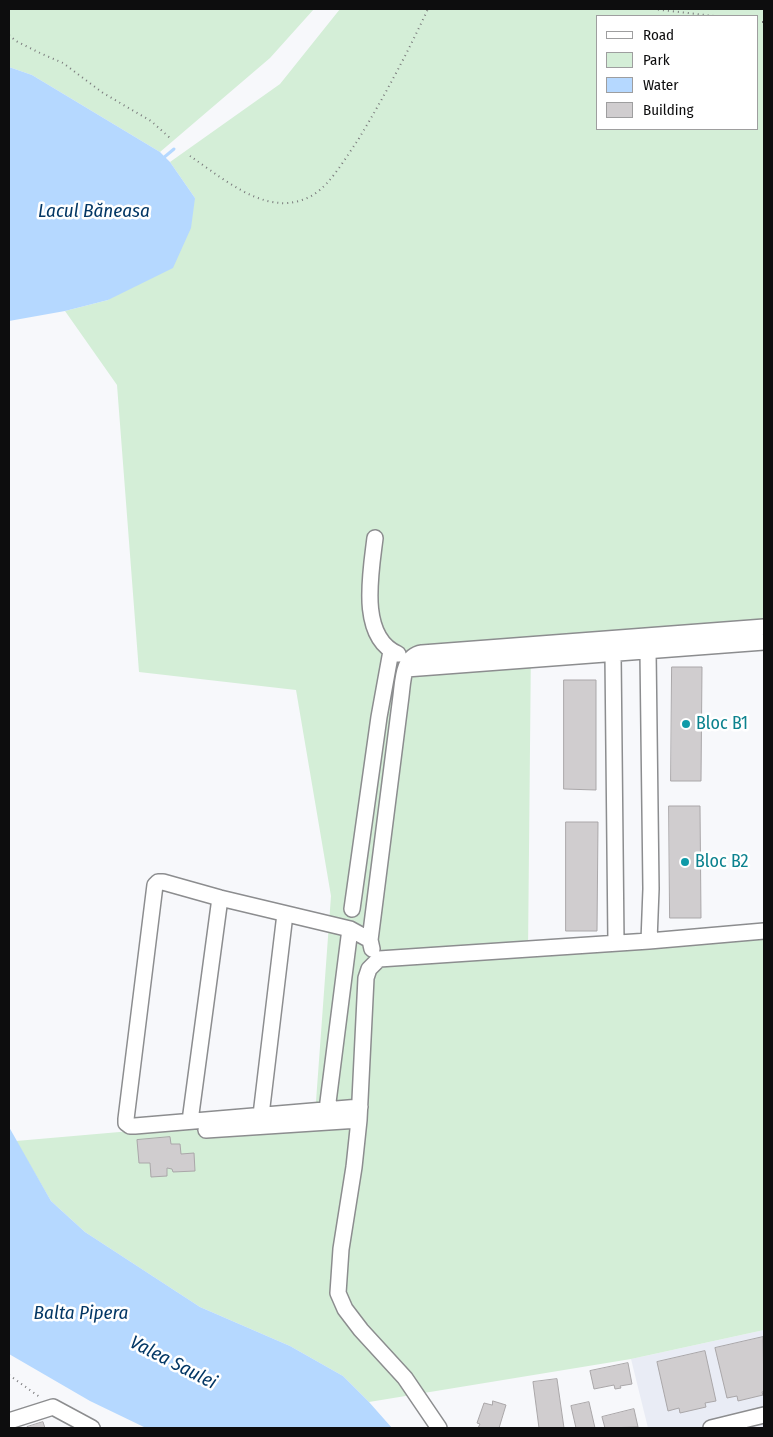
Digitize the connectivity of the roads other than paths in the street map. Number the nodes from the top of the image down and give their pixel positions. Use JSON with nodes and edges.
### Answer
{"nodes":[{"id":1,"x":375,"y":538,"type":"dead end"},
{"id":2,"x":764,"y":627,"type":"edge"},
{"id":3,"x":764,"y":642,"type":"edge"},
{"id":4,"x":391,"y":651,"type":"junction"},
{"id":5,"x":648,"y":651,"type":"junction"},
{"id":6,"x":614,"y":654,"type":"junction"},
{"id":7,"x":407,"y":664,"type":"junction"},
{"id":8,"x":220,"y":898,"type":"junction"},
{"id":9,"x":352,"y":909,"type":"dead end"},
{"id":10,"x":285,"y":914,"type":"junction"},
{"id":11,"x":350,"y":929,"type":"junction"},
{"id":12,"x":764,"y":931,"type":"edge"},
{"id":13,"x":370,"y":940,"type":"junction"},
{"id":14,"x":649,"y":941,"type":"junction"},
{"id":15,"x":616,"y":943,"type":"junction"},
{"id":16,"x":379,"y":960,"type":"junction"},
{"id":17,"x":327,"y":1110,"type":"junction"},
{"id":18,"x":359,"y":1114,"type":"junction"},
{"id":19,"x":261,"y":1115,"type":"junction"},
{"id":20,"x":190,"y":1121,"type":"junction"},
{"id":21,"x":206,"y":1130,"type":"dead end"},
{"id":22,"x":764,"y":1415,"type":"edge"},
{"id":23,"x":9,"y":1421,"type":"edge"},
{"id":24,"x":742,"y":1425,"type":"edge"},
{"id":25,"x":92,"y":1428,"type":"edge"},
{"id":26,"x":439,"y":1428,"type":"edge"},
{"id":27,"x":711,"y":1428,"type":"edge"}],
"edges":[{"from":1,"to":4,"type":"street"},
{"from":2,"to":7,"type":"street"},
{"from":3,"to":5,"type":"street"},
{"from":4,"to":7,"type":"street"},
{"from":4,"to":9,"type":"street"},
{"from":5,"to":6,"type":"street"},
{"from":5,"to":14,"type":"street"},
{"from":6,"to":7,"type":"street"},
{"from":6,"to":15,"type":"street"},
{"from":7,"to":13,"type":"street"},
{"from":8,"to":10,"type":"street"},
{"from":8,"to":20,"type":"street"},
{"from":8,"to":20,"type":"street"},
{"from":10,"to":11,"type":"street"},
{"from":10,"to":19,"type":"street"},
{"from":11,"to":13,"type":"street"},
{"from":11,"to":17,"type":"street"},
{"from":12,"to":14,"type":"street"},
{"from":13,"to":16,"type":"street"},
{"from":14,"to":15,"type":"street"},
{"from":15,"to":16,"type":"street"},
{"from":16,"to":18,"type":"street"},
{"from":17,"to":18,"type":"street"},
{"from":17,"to":19,"type":"street"},
{"from":18,"to":21,"type":"street"},
{"from":18,"to":26,"type":"street"},
{"from":19,"to":20,"type":"street"},
{"from":22,"to":24,"type":"street"},
{"from":23,"to":25,"type":"street"},
{"from":24,"to":27,"type":"street"}]}
